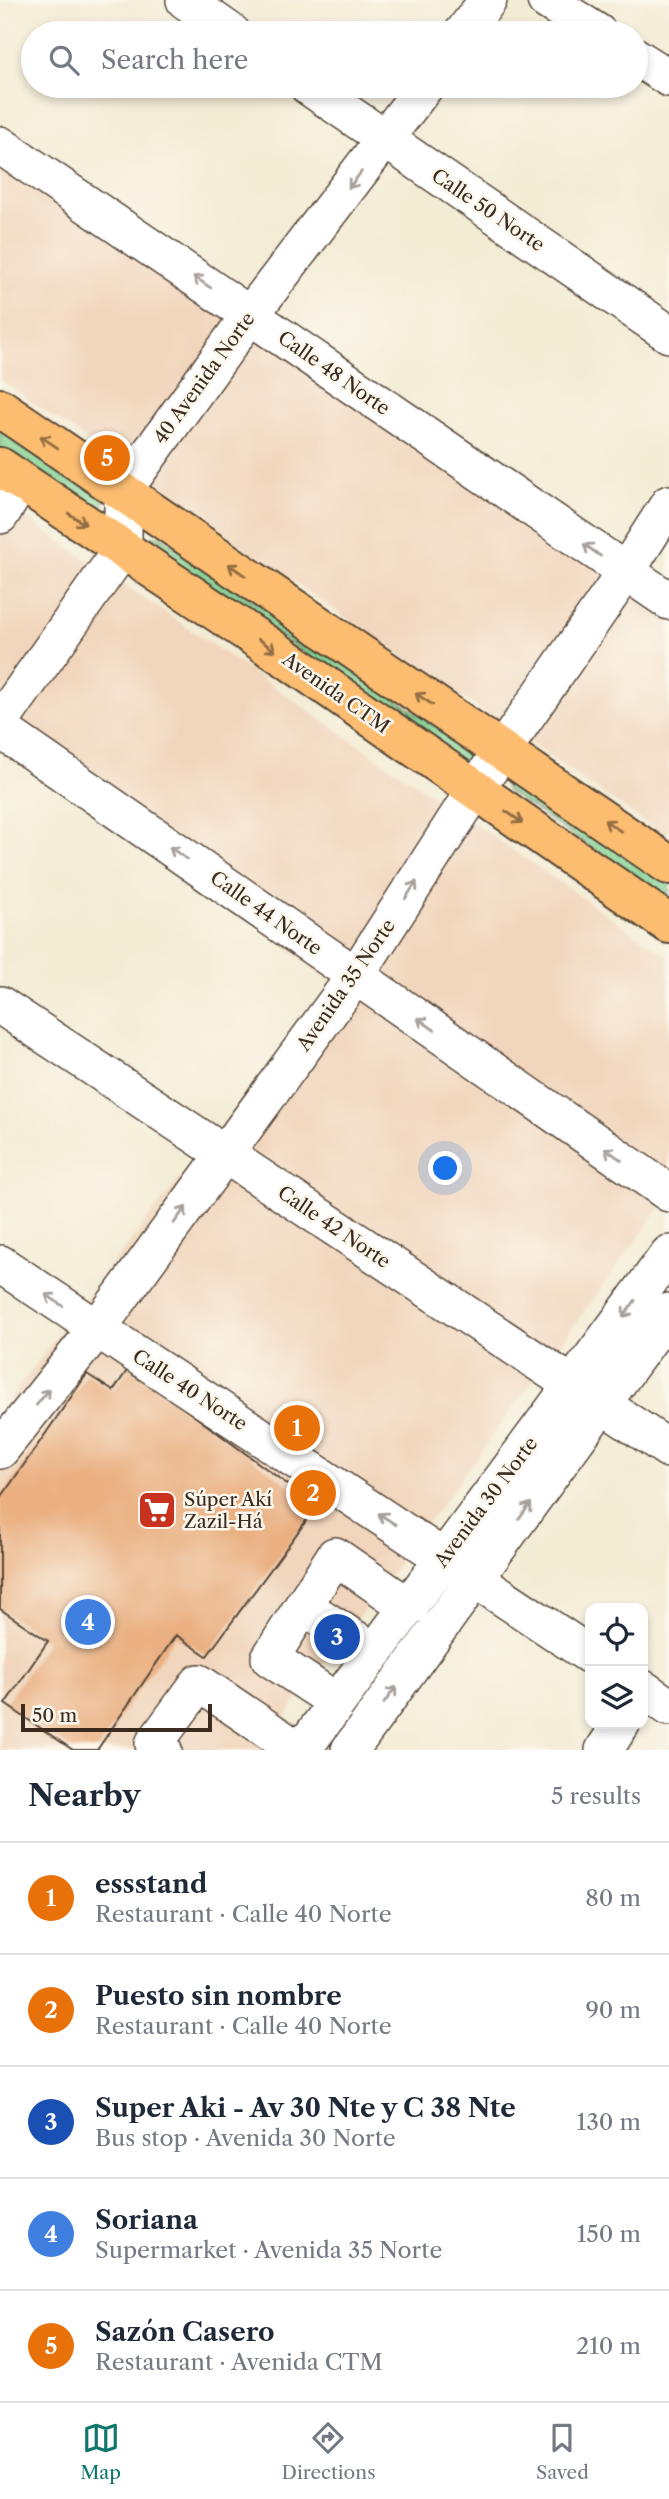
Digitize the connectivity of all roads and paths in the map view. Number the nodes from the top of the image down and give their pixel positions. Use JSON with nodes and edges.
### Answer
{"nodes":[{"id":1,"x":184,"y":0,"type":"edge"},
{"id":2,"x":488,"y":0,"type":"edge"},
{"id":3,"x":546,"y":0,"type":"edge"},
{"id":4,"x":215,"y":21,"type":"edge"},
{"id":5,"x":472,"y":21,"type":"edge"},
{"id":6,"x":579,"y":21,"type":"edge"},
{"id":7,"x":648,"y":65,"type":"edge"},
{"id":8,"x":669,"y":78,"type":"edge"},
{"id":9,"x":325,"y":98,"type":"edge"},
{"id":10,"x":416,"y":98,"type":"edge"},
{"id":11,"x":386,"y":140,"type":"junction"},
{"id":12,"x":0,"y":145,"type":"edge"},
{"id":13,"x":250,"y":315,"type":"junction"},
{"id":14,"x":669,"y":334,"type":"edge"},
{"id":15,"x":0,"y":408,"type":"edge"},
{"id":16,"x":10,"y":475,"type":"edge"},
{"id":17,"x":122,"y":492,"type":"junction"},
{"id":18,"x":669,"y":504,"type":"edge"},
{"id":19,"x":0,"y":515,"type":"edge"},
{"id":20,"x":122,"y":548,"type":"junction"},
{"id":21,"x":625,"y":573,"type":"junction"},
{"id":22,"x":669,"y":601,"type":"edge"},
{"id":23,"x":0,"y":722,"type":"edge"},
{"id":24,"x":0,"y":729,"type":"edge"},
{"id":25,"x":502,"y":751,"type":"junction"},
{"id":26,"x":475,"y":790,"type":"junction"},
{"id":27,"x":669,"y":865,"type":"edge"},
{"id":28,"x":669,"y":924,"type":"edge"},
{"id":29,"x":356,"y":975,"type":"junction"},
{"id":30,"x":0,"y":1005,"type":"edge"},
{"id":31,"x":225,"y":1154,"type":"junction"},
{"id":32,"x":669,"y":1193,"type":"edge"},
{"id":33,"x":669,"y":1254,"type":"edge"},
{"id":34,"x":0,"y":1264,"type":"edge"},
{"id":35,"x":669,"y":1312,"type":"edge"},
{"id":36,"x":97,"y":1329,"type":"junction"},
{"id":37,"x":572,"y":1386,"type":"junction"},
{"id":38,"x":604,"y":1404,"type":"junction"},
{"id":39,"x":669,"y":1449,"type":"edge"},
{"id":40,"x":0,"y":1450,"type":"edge"},
{"id":41,"x":444,"y":1556,"type":"junction"},
{"id":42,"x":475,"y":1579,"type":"junction"},
{"id":43,"x":303,"y":1606,"type":"junction"},
{"id":44,"x":409,"y":1607,"type":"junction"},
{"id":45,"x":375,"y":1652,"type":"junction"},
{"id":46,"x":585,"y":1652,"type":"edge"},
{"id":47,"x":337,"y":1702,"type":"junction"},
{"id":48,"x":618,"y":1729,"type":"edge"},
{"id":49,"x":163,"y":1750,"type":"edge"},
{"id":50,"x":300,"y":1750,"type":"edge"},
{"id":51,"x":350,"y":1750,"type":"edge"},
{"id":52,"x":604,"y":1750,"type":"edge"}],
"edges":[{"from":1,"to":4,"type":"street"},
{"from":2,"to":5,"type":"street"},
{"from":3,"to":6,"type":"street"},
{"from":7,"to":8,"type":"street"},
{"from":9,"to":11,"type":"street","name":"Calle 50 Norte"},
{"from":10,"to":11,"type":"street","name":"40 Avenida Norte"},
{"from":11,"to":13,"type":"street","name":"40 Avenida Norte","one_way":true},
{"from":11,"to":14,"type":"street","name":"Calle 50 Norte"},
{"from":13,"to":12,"type":"street","name":"Calle 48 Norte","one_way":true},
{"from":13,"to":17,"type":"street","name":"40 Avenida Norte"},
{"from":21,"to":13,"type":"street","name":"Calle 48 Norte","one_way":true},
{"from":17,"to":15,"type":"main road","one_way":true},
{"from":16,"to":19,"type":"street"},
{"from":16,"to":20,"type":"main road","name":"Avenida CTM","one_way":true},
{"from":17,"to":20,"type":"street"},
{"from":25,"to":17,"type":"main road","one_way":true},
{"from":18,"to":21,"type":"street","name":"Avenida 35 Norte"},
{"from":20,"to":23,"type":"street"},
{"from":20,"to":26,"type":"main road","name":"Avenida CTM","one_way":true},
{"from":21,"to":22,"type":"street","name":"Calle 48 Norte"},
{"from":21,"to":25,"type":"street","name":"Avenida 35 Norte"},
{"from":29,"to":24,"type":"street","name":"Calle 44 Norte","one_way":true},
{"from":25,"to":26,"type":"street","name":"Avenida 35 Norte"},
{"from":27,"to":25,"type":"main road","one_way":true},
{"from":26,"to":28,"type":"main road","name":"Avenida CTM","one_way":true},
{"from":29,"to":26,"type":"street","name":"Avenida 35 Norte","one_way":true},
{"from":29,"to":31,"type":"street","name":"Avenida 35 Norte"},
{"from":32,"to":29,"type":"street","name":"Calle 44 Norte","one_way":true},
{"from":30,"to":31,"type":"street","name":"Calle 42 Norte"},
{"from":36,"to":31,"type":"street","name":"Avenida 35 Norte","one_way":true},
{"from":31,"to":37,"type":"street","name":"Calle 42 Norte"},
{"from":33,"to":37,"type":"street","name":"Avenida 30 Norte","one_way":true},
{"from":36,"to":34,"type":"street","name":"Calle 40 Norte","one_way":true},
{"from":35,"to":38,"type":"street","name":"Avenida 30 Norte"},
{"from":40,"to":36,"type":"street","name":"Avenida 35 Norte","one_way":true},
{"from":41,"to":36,"type":"street","name":"Calle 40 Norte","one_way":true},
{"from":37,"to":38,"type":"street","name":"Calle 42 Norte"},
{"from":37,"to":41,"type":"street","name":"Avenida 30 Norte"},
{"from":38,"to":39,"type":"street","name":"Calle 42 Norte"},
{"from":42,"to":38,"type":"street","name":"Avenida 30 Norte","one_way":true},
{"from":41,"to":42,"type":"street","name":"Calle 40 Norte"},
{"from":41,"to":44,"type":"street","name":"Avenida 30 Norte"},
{"from":42,"to":46,"type":"street","name":"Calle 40 Norte"},
{"from":51,"to":42,"type":"street","name":"Avenida 30 Norte","one_way":true},
{"from":43,"to":44,"type":"street"},
{"from":43,"to":45,"type":"street"},
{"from":43,"to":47,"type":"street"},
{"from":44,"to":45,"type":"street","name":"Avenida 30 Norte"},
{"from":45,"to":47,"type":"street","name":"Avenida 30 Norte"},
{"from":47,"to":50,"type":"street","name":"Avenida 30 Norte"},
{"from":48,"to":52,"type":"street"},
{"from":49,"to":50,"type":"street"}]}
